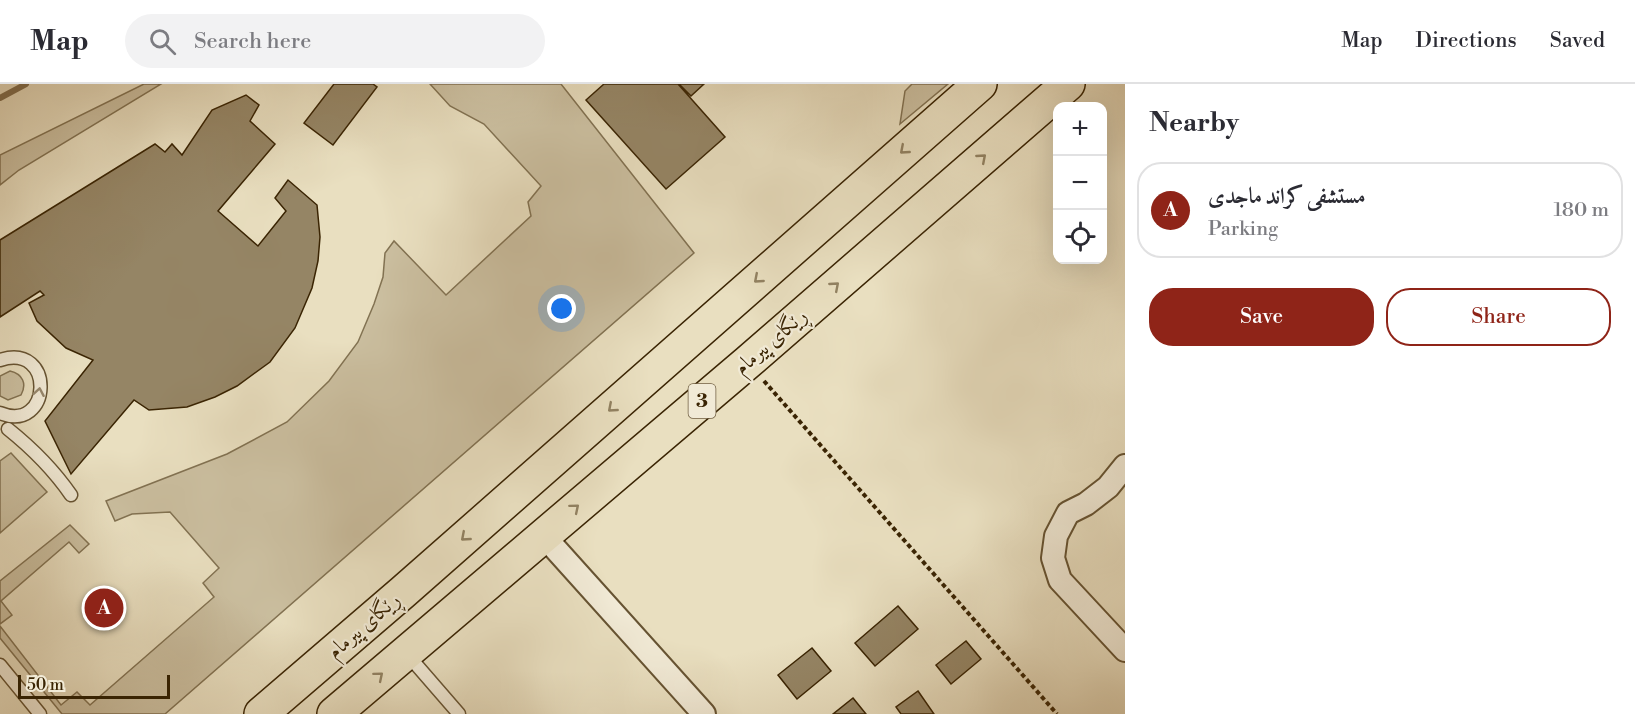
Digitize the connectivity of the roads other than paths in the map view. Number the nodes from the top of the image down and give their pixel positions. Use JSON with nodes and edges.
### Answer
{"nodes":[{"id":1,"x":980,"y":84,"type":"edge"},
{"id":2,"x":1068,"y":84,"type":"edge"},
{"id":3,"x":0,"y":360,"type":"edge"},
{"id":4,"x":0,"y":413,"type":"edge"},
{"id":5,"x":21,"y":415,"type":"junction"},
{"id":6,"x":4,"y":433,"type":"edge"},
{"id":7,"x":1125,"y":466,"type":"edge"},
{"id":8,"x":71,"y":495,"type":"dead end"},
{"id":9,"x":543,"y":535,"type":"junction"},
{"id":10,"x":1125,"y":650,"type":"edge"},
{"id":11,"x":406,"y":654,"type":"junction"},
{"id":12,"x":0,"y":665,"type":"edge"},
{"id":13,"x":40,"y":714,"type":"edge"},
{"id":14,"x":261,"y":714,"type":"edge"},
{"id":15,"x":334,"y":714,"type":"edge"},
{"id":16,"x":459,"y":714,"type":"edge"},
{"id":17,"x":704,"y":714,"type":"edge"}],
"edges":[{"from":1,"to":14,"type":"highway","name":"ڕێگای پیرمام","one_way":true},
{"from":9,"to":2,"type":"highway","name":"ڕێگای پیرمام","number":"3","one_way":true},
{"from":5,"to":3,"type":"lane","one_way":true},
{"from":4,"to":5,"type":"lane"},
{"from":5,"to":6,"type":"lane"},
{"from":6,"to":8,"type":"lane"},
{"from":7,"to":10,"type":"street"},
{"from":9,"to":11,"type":"highway","name":"ڕێگای پیرمام","number":"3"},
{"from":9,"to":17,"type":"street"},
{"from":15,"to":11,"type":"highway","name":"ڕێگای پیرمام","number":"3","one_way":true},
{"from":11,"to":16,"type":"lane"},
{"from":12,"to":13,"type":"lane"}]}
